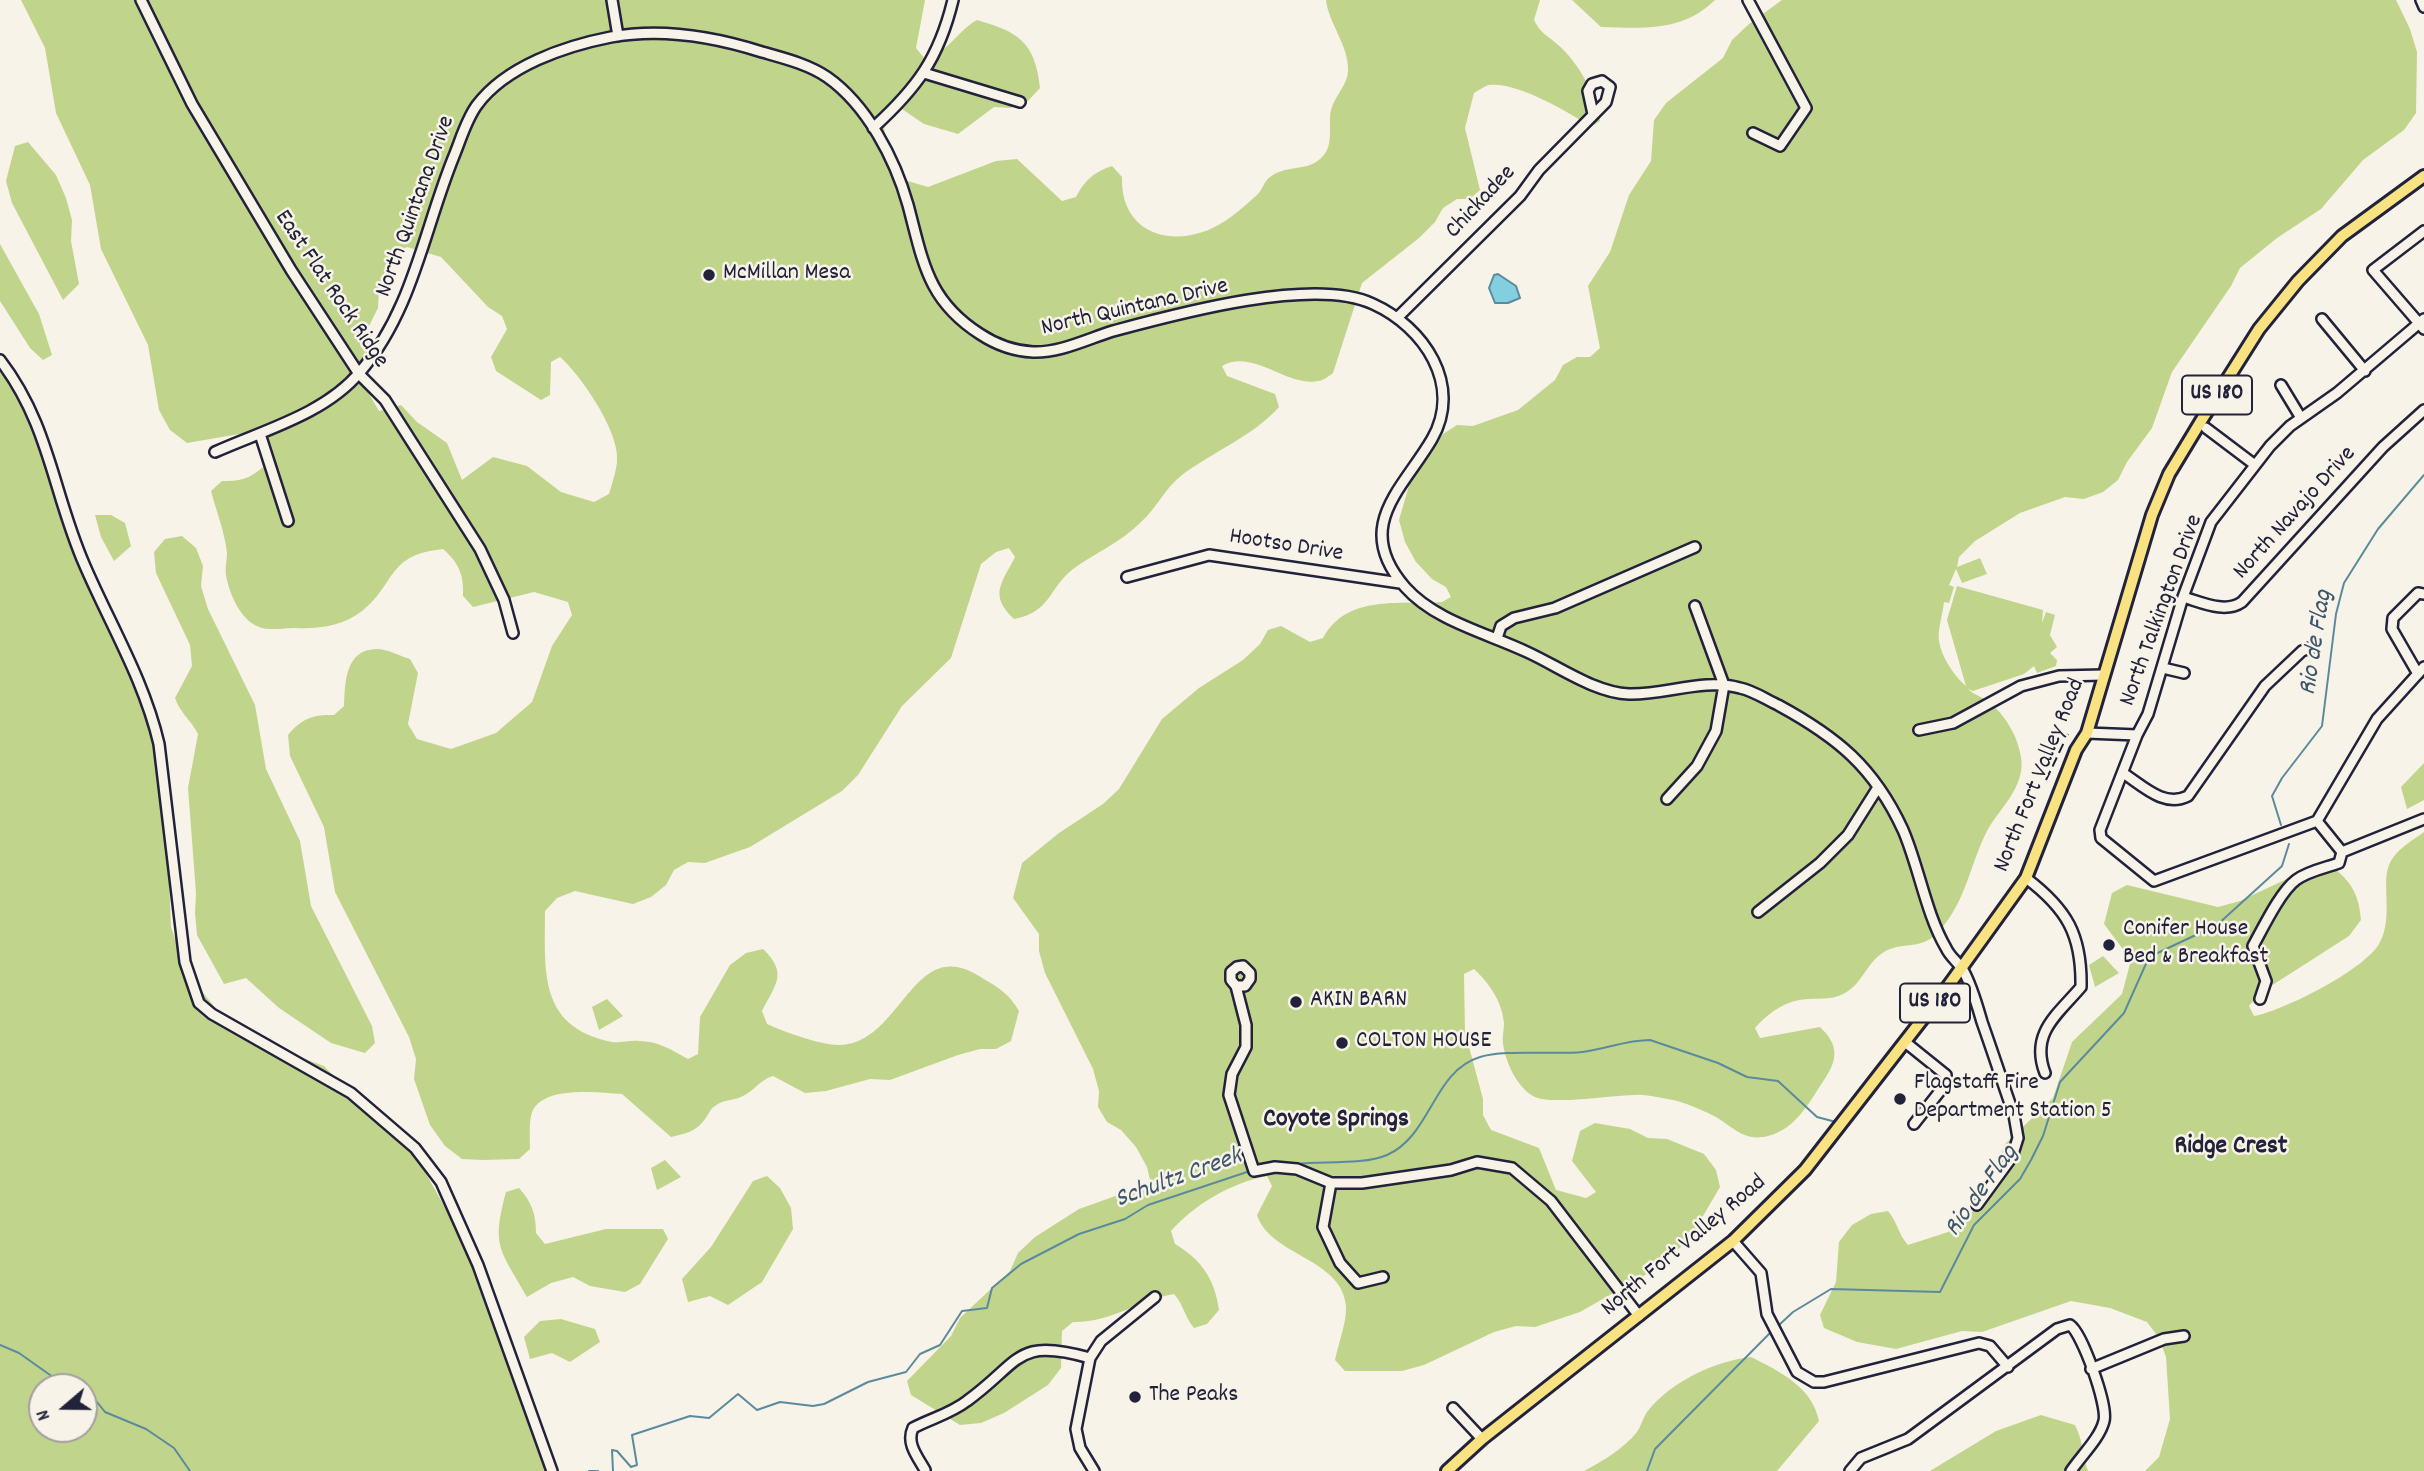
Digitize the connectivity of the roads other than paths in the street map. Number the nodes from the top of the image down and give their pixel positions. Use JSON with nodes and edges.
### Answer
{"nodes":[{"id":1,"x":141,"y":0,"type":"edge"},
{"id":2,"x":612,"y":0,"type":"edge"},
{"id":3,"x":953,"y":0,"type":"edge"},
{"id":4,"x":1748,"y":0,"type":"edge"},
{"id":5,"x":2421,"y":0,"type":"edge"},
{"id":6,"x":2424,"y":7,"type":"edge"},
{"id":7,"x":618,"y":36,"type":"junction"},
{"id":8,"x":924,"y":73,"type":"junction"},
{"id":9,"x":1020,"y":102,"type":"dead end"},
{"id":10,"x":1593,"y":114,"type":"dead end"},
{"id":11,"x":873,"y":128,"type":"junction"},
{"id":12,"x":1753,"y":133,"type":"dead end"},
{"id":13,"x":2424,"y":176,"type":"edge"},
{"id":14,"x":2424,"y":231,"type":"edge"},
{"id":15,"x":1397,"y":318,"type":"junction"},
{"id":16,"x":2322,"y":318,"type":"dead end"},
{"id":17,"x":2422,"y":324,"type":"edge"},
{"id":18,"x":0,"y":359,"type":"edge"},
{"id":19,"x":2365,"y":371,"type":"junction"},
{"id":20,"x":359,"y":374,"type":"junction"},
{"id":21,"x":2281,"y":385,"type":"dead end"},
{"id":22,"x":2424,"y":410,"type":"edge"},
{"id":23,"x":2301,"y":418,"type":"junction"},
{"id":24,"x":2206,"y":428,"type":"dead end"},
{"id":25,"x":260,"y":434,"type":"junction"},
{"id":26,"x":215,"y":452,"type":"dead end"},
{"id":27,"x":2255,"y":465,"type":"junction"},
{"id":28,"x":288,"y":521,"type":"dead end"},
{"id":29,"x":1695,"y":547,"type":"dead end"},
{"id":30,"x":1127,"y":577,"type":"dead end"},
{"id":31,"x":1401,"y":583,"type":"junction"},
{"id":32,"x":2424,"y":594,"type":"edge"},
{"id":33,"x":2183,"y":597,"type":"junction"},
{"id":34,"x":1695,"y":606,"type":"dead end"},
{"id":35,"x":513,"y":632,"type":"dead end"},
{"id":36,"x":1497,"y":638,"type":"junction"},
{"id":37,"x":2312,"y":647,"type":"dead end"},
{"id":38,"x":2163,"y":668,"type":"junction"},
{"id":39,"x":2421,"y":670,"type":"edge"},
{"id":40,"x":2183,"y":673,"type":"dead end"},
{"id":41,"x":2104,"y":675,"type":"junction"},
{"id":42,"x":1724,"y":685,"type":"junction"},
{"id":43,"x":1920,"y":730,"type":"dead end"},
{"id":44,"x":2087,"y":733,"type":"junction"},
{"id":45,"x":2137,"y":735,"type":"junction"},
{"id":46,"x":2123,"y":773,"type":"junction"},
{"id":47,"x":1877,"y":789,"type":"junction"},
{"id":48,"x":1667,"y":799,"type":"dead end"},
{"id":49,"x":2424,"y":819,"type":"edge"},
{"id":50,"x":2317,"y":821,"type":"junction"},
{"id":51,"x":2342,"y":852,"type":"junction"},
{"id":52,"x":2026,"y":878,"type":"junction"},
{"id":53,"x":1758,"y":912,"type":"dead end"},
{"id":54,"x":1961,"y":968,"type":"junction"},
{"id":55,"x":1236,"y":986,"type":"dead end"},
{"id":56,"x":2260,"y":999,"type":"dead end"},
{"id":57,"x":1905,"y":1042,"type":"junction"},
{"id":58,"x":2045,"y":1073,"type":"dead end"},
{"id":59,"x":1914,"y":1124,"type":"dead end"},
{"id":60,"x":1331,"y":1183,"type":"junction"},
{"id":61,"x":1976,"y":1205,"type":"dead end"},
{"id":62,"x":1733,"y":1241,"type":"junction"},
{"id":63,"x":1383,"y":1278,"type":"dead end"},
{"id":64,"x":1155,"y":1297,"type":"dead end"},
{"id":65,"x":1639,"y":1316,"type":"junction"},
{"id":66,"x":2184,"y":1336,"type":"dead end"},
{"id":67,"x":1090,"y":1358,"type":"junction"},
{"id":68,"x":2008,"y":1367,"type":"junction"},
{"id":69,"x":2091,"y":1369,"type":"junction"},
{"id":70,"x":1453,"y":1408,"type":"dead end"},
{"id":71,"x":1482,"y":1439,"type":"junction"},
{"id":72,"x":925,"y":1470,"type":"edge"},
{"id":73,"x":552,"y":1471,"type":"edge"},
{"id":74,"x":1094,"y":1471,"type":"edge"},
{"id":75,"x":1447,"y":1471,"type":"edge"},
{"id":76,"x":1850,"y":1471,"type":"edge"},
{"id":77,"x":2071,"y":1471,"type":"edge"}],
"edges":[{"from":1,"to":20,"type":"street","name":"East Flat Rock Ridge"},
{"from":2,"to":7,"type":"street"},
{"from":3,"to":8,"type":"street"},
{"from":4,"to":12,"type":"street"},
{"from":5,"to":6,"type":"street"},
{"from":7,"to":11,"type":"street","name":"North Quintana Drive"},
{"from":7,"to":20,"type":"street","name":"North Quintana Drive"},
{"from":8,"to":9,"type":"street"},
{"from":8,"to":11,"type":"street"},
{"from":10,"to":15,"type":"street","name":"Chickadee"},
{"from":11,"to":15,"type":"street","name":"North Quintana Drive"},
{"from":13,"to":41,"type":"main road","name":"North Fort Valley Road","number":"US 180"},
{"from":14,"to":17,"type":"street"},
{"from":15,"to":31,"type":"street","name":"North Quintana Drive"},
{"from":16,"to":19,"type":"street"},
{"from":17,"to":19,"type":"street","name":"North Talkington Drive"},
{"from":18,"to":73,"type":"street"},
{"from":19,"to":23,"type":"street","name":"North Talkington Drive"},
{"from":20,"to":25,"type":"street","name":"North Quintana Drive"},
{"from":20,"to":35,"type":"street","name":"East Flat Rock Ridge"},
{"from":21,"to":23,"type":"street"},
{"from":22,"to":33,"type":"street","name":"North Navajo Drive"},
{"from":23,"to":27,"type":"street","name":"North Talkington Drive"},
{"from":24,"to":27,"type":"street"},
{"from":25,"to":26,"type":"street","name":"North Quintana Drive"},
{"from":25,"to":28,"type":"street"},
{"from":27,"to":33,"type":"street","name":"North Talkington Drive"},
{"from":29,"to":36,"type":"street"},
{"from":30,"to":31,"type":"street","name":"Hootso Drive"},
{"from":31,"to":36,"type":"street","name":"North Quintana Drive"},
{"from":32,"to":39,"type":"street"},
{"from":33,"to":38,"type":"street","name":"North Talkington Drive"},
{"from":34,"to":42,"type":"street"},
{"from":36,"to":42,"type":"street","name":"North Quintana Drive"},
{"from":37,"to":46,"type":"street"},
{"from":38,"to":40,"type":"street"},
{"from":38,"to":45,"type":"street","name":"North Talkington Drive"},
{"from":39,"to":50,"type":"street"},
{"from":41,"to":43,"type":"street"},
{"from":41,"to":44,"type":"main road","name":"North Fort Valley Road","number":"US 180"},
{"from":42,"to":47,"type":"street","name":"North Quintana Drive"},
{"from":42,"to":48,"type":"street"},
{"from":44,"to":45,"type":"street"},
{"from":44,"to":52,"type":"main road","name":"North Fort Valley Road","number":"US 180"},
{"from":45,"to":46,"type":"street","name":"North Talkington Drive"},
{"from":46,"to":50,"type":"street","name":"North Talkington Drive"},
{"from":47,"to":53,"type":"street"},
{"from":47,"to":54,"type":"street","name":"North Quintana Drive"},
{"from":49,"to":51,"type":"street"},
{"from":50,"to":51,"type":"street"},
{"from":51,"to":56,"type":"street"},
{"from":52,"to":54,"type":"main road","name":"North Fort Valley Road","number":"US 180"},
{"from":52,"to":58,"type":"street"},
{"from":54,"to":57,"type":"main road","name":"North Fort Valley Road","number":"US 180"},
{"from":54,"to":61,"type":"street","name":"North Quintana Drive"},
{"from":55,"to":60,"type":"street"},
{"from":57,"to":59,"type":"street"},
{"from":57,"to":62,"type":"main road","name":"North Fort Valley Road","number":"US 180"},
{"from":60,"to":63,"type":"street"},
{"from":60,"to":65,"type":"street"},
{"from":62,"to":65,"type":"main road","name":"North Fort Valley Road","number":"US 180"},
{"from":62,"to":68,"type":"street"},
{"from":64,"to":67,"type":"street"},
{"from":65,"to":71,"type":"main road","name":"North Fort Valley Road","number":"US 180"},
{"from":66,"to":69,"type":"street"},
{"from":67,"to":72,"type":"street"},
{"from":67,"to":74,"type":"street"},
{"from":68,"to":69,"type":"street"},
{"from":68,"to":76,"type":"street"},
{"from":69,"to":77,"type":"street"},
{"from":70,"to":71,"type":"street"},
{"from":71,"to":75,"type":"main road","name":"North Fort Valley Road","number":"US 180"}]}
